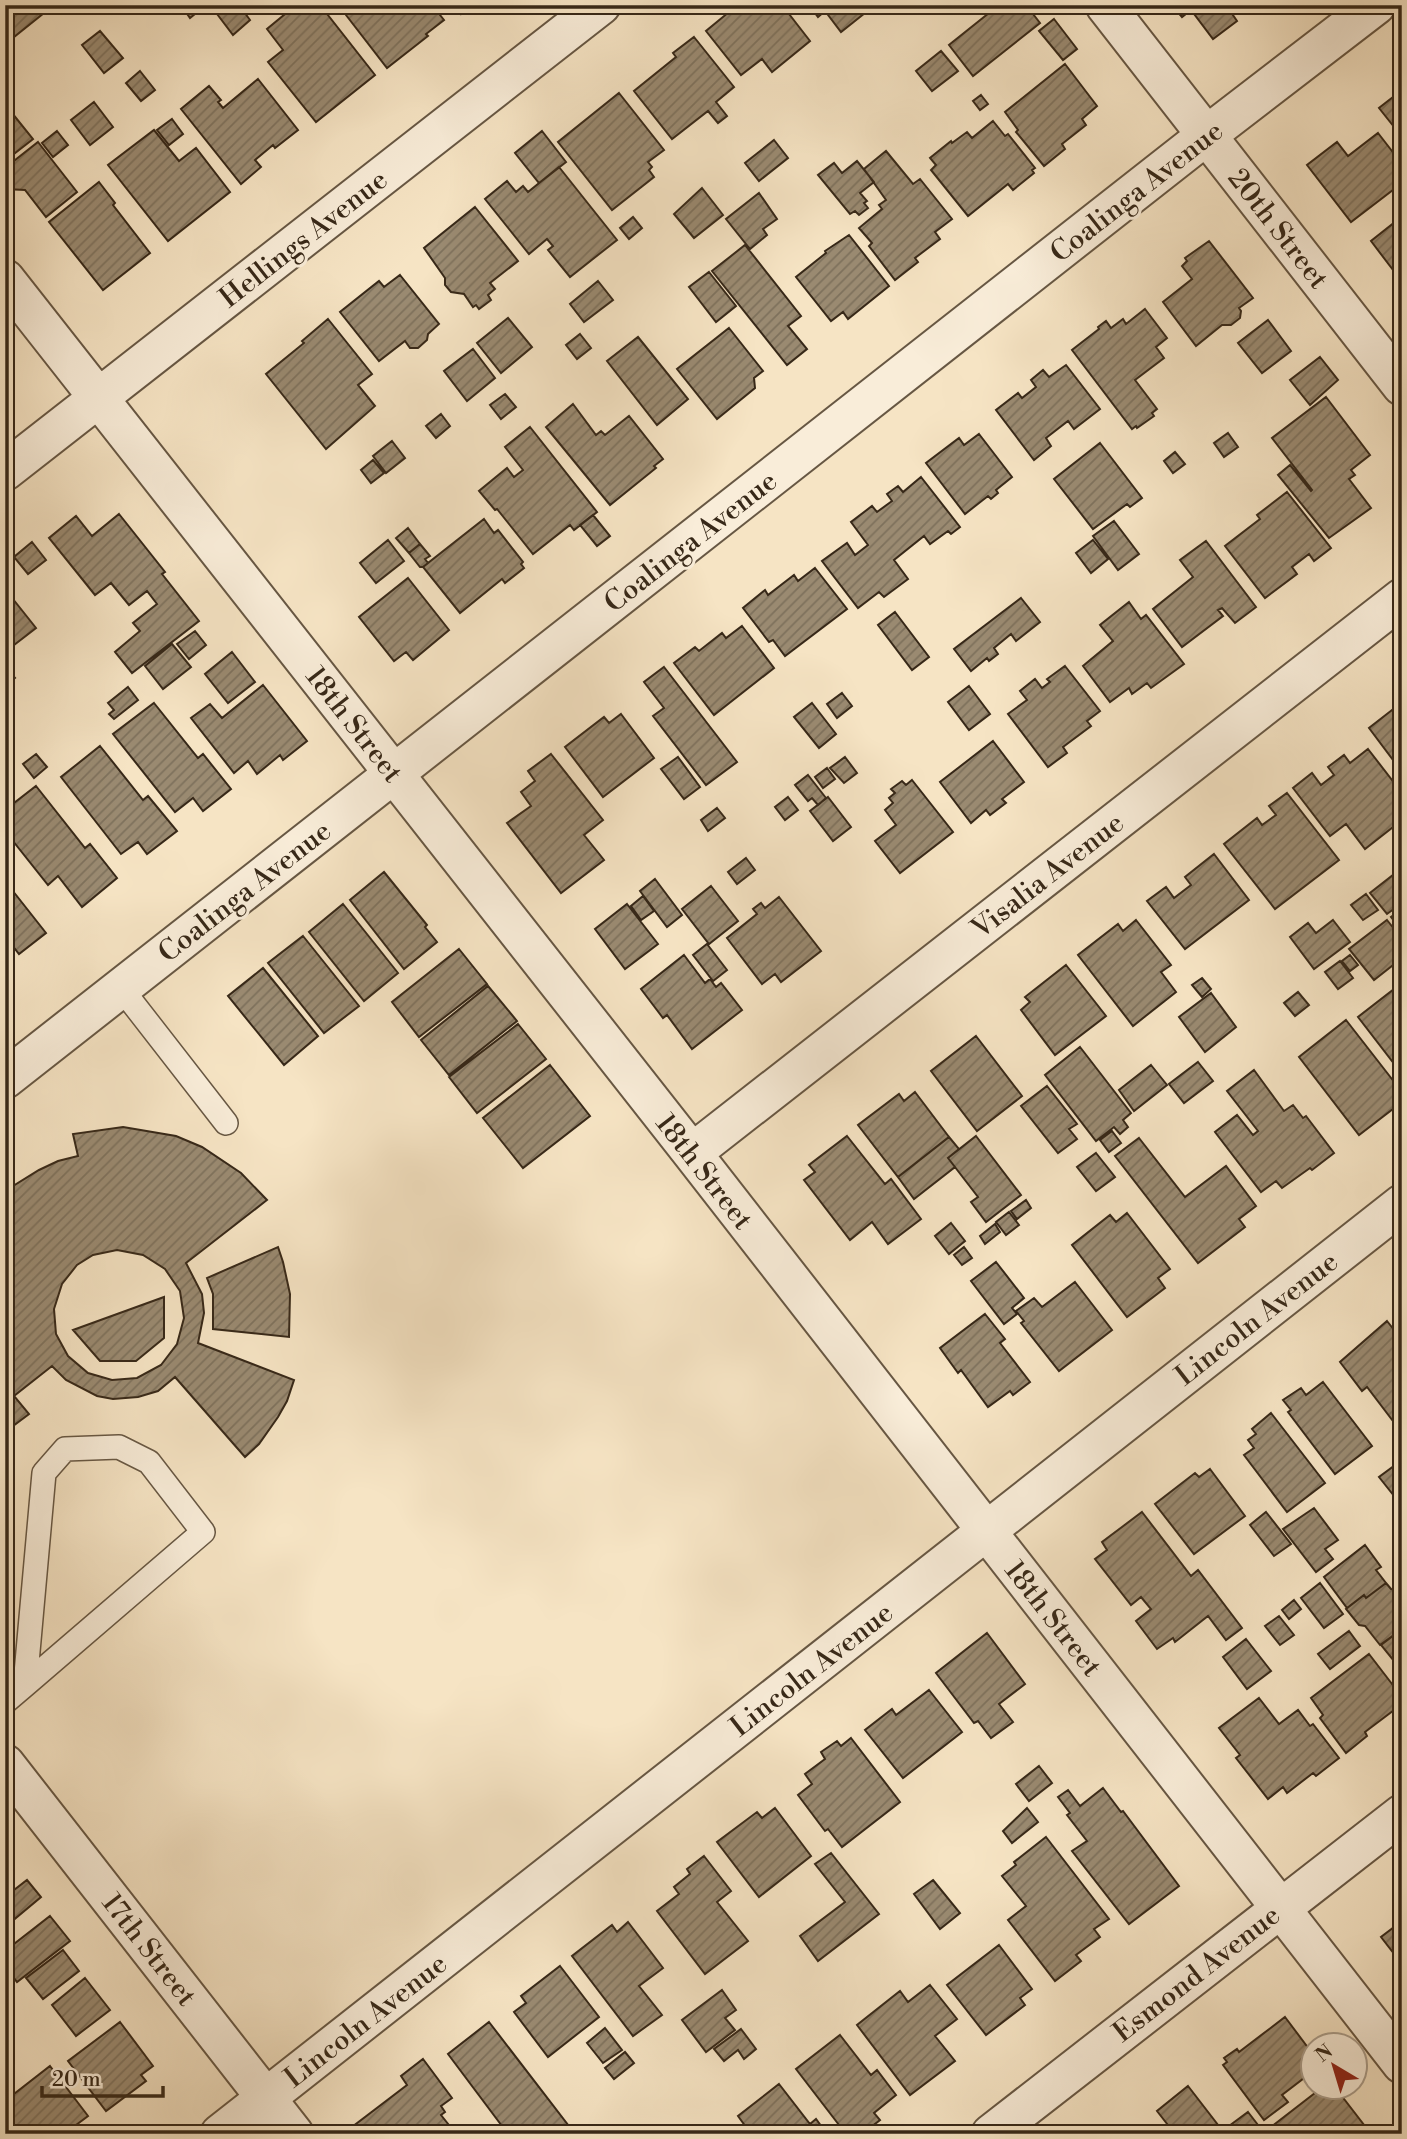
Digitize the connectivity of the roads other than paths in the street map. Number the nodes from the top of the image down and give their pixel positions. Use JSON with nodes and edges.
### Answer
{"nodes":[{"id":1,"x":601,"y":5,"type":"edge"},
{"id":2,"x":1104,"y":5,"type":"edge"},
{"id":3,"x":1376,"y":5,"type":"edge"},
{"id":4,"x":1207,"y":135,"type":"junction"},
{"id":5,"x":5,"y":279,"type":"edge"},
{"id":6,"x":1402,"y":386,"type":"edge"},
{"id":7,"x":98,"y":398,"type":"junction"},
{"id":8,"x":5,"y":471,"type":"edge"},
{"id":9,"x":1402,"y":598,"type":"edge"},
{"id":10,"x":394,"y":773,"type":"junction"},
{"id":11,"x":121,"y":988,"type":"junction"},
{"id":12,"x":5,"y":1079,"type":"edge"},
{"id":13,"x":226,"y":1123,"type":"dead end"},
{"id":14,"x":692,"y":1153,"type":"junction"},
{"id":15,"x":1402,"y":1204,"type":"edge"},
{"id":16,"x":986,"y":1531,"type":"junction"},
{"id":17,"x":25,"y":1685,"type":"junction"},
{"id":18,"x":5,"y":1702,"type":"edge"},
{"id":19,"x":5,"y":1765,"type":"edge"},
{"id":20,"x":1402,"y":1814,"type":"edge"},
{"id":21,"x":1280,"y":1908,"type":"junction"},
{"id":22,"x":1402,"y":2064,"type":"edge"},
{"id":23,"x":266,"y":2098,"type":"junction"},
{"id":24,"x":220,"y":2134,"type":"edge"},
{"id":25,"x":294,"y":2134,"type":"edge"},
{"id":26,"x":991,"y":2134,"type":"edge"}],
"edges":[{"from":1,"to":7,"type":"street","name":"Hellings Avenue"},
{"from":2,"to":4,"type":"street","name":"20th Street"},
{"from":3,"to":4,"type":"street","name":"Coalinga Avenue"},
{"from":4,"to":6,"type":"street","name":"20th Street"},
{"from":4,"to":10,"type":"street","name":"Coalinga Avenue"},
{"from":5,"to":7,"type":"street","name":"18th Street"},
{"from":7,"to":8,"type":"street","name":"Hellings Avenue"},
{"from":7,"to":10,"type":"street","name":"18th Street"},
{"from":9,"to":14,"type":"street","name":"Visalia Avenue"},
{"from":10,"to":11,"type":"street","name":"Coalinga Avenue"},
{"from":10,"to":14,"type":"street","name":"18th Street"},
{"from":11,"to":12,"type":"street","name":"Coalinga Avenue"},
{"from":11,"to":13,"type":"lane"},
{"from":14,"to":16,"type":"street","name":"18th Street"},
{"from":15,"to":16,"type":"street","name":"Lincoln Avenue"},
{"from":16,"to":21,"type":"street","name":"18th Street"},
{"from":16,"to":23,"type":"street","name":"Lincoln Avenue"},
{"from":17,"to":17,"type":"lane"},
{"from":17,"to":18,"type":"lane"},
{"from":19,"to":23,"type":"street","name":"17th Street"},
{"from":20,"to":21,"type":"street","name":"Esmond Avenue"},
{"from":21,"to":22,"type":"street","name":"18th Street"},
{"from":21,"to":26,"type":"street","name":"Esmond Avenue"},
{"from":23,"to":24,"type":"street","name":"Lincoln Avenue"},
{"from":23,"to":25,"type":"street","name":"17th Street"}]}
